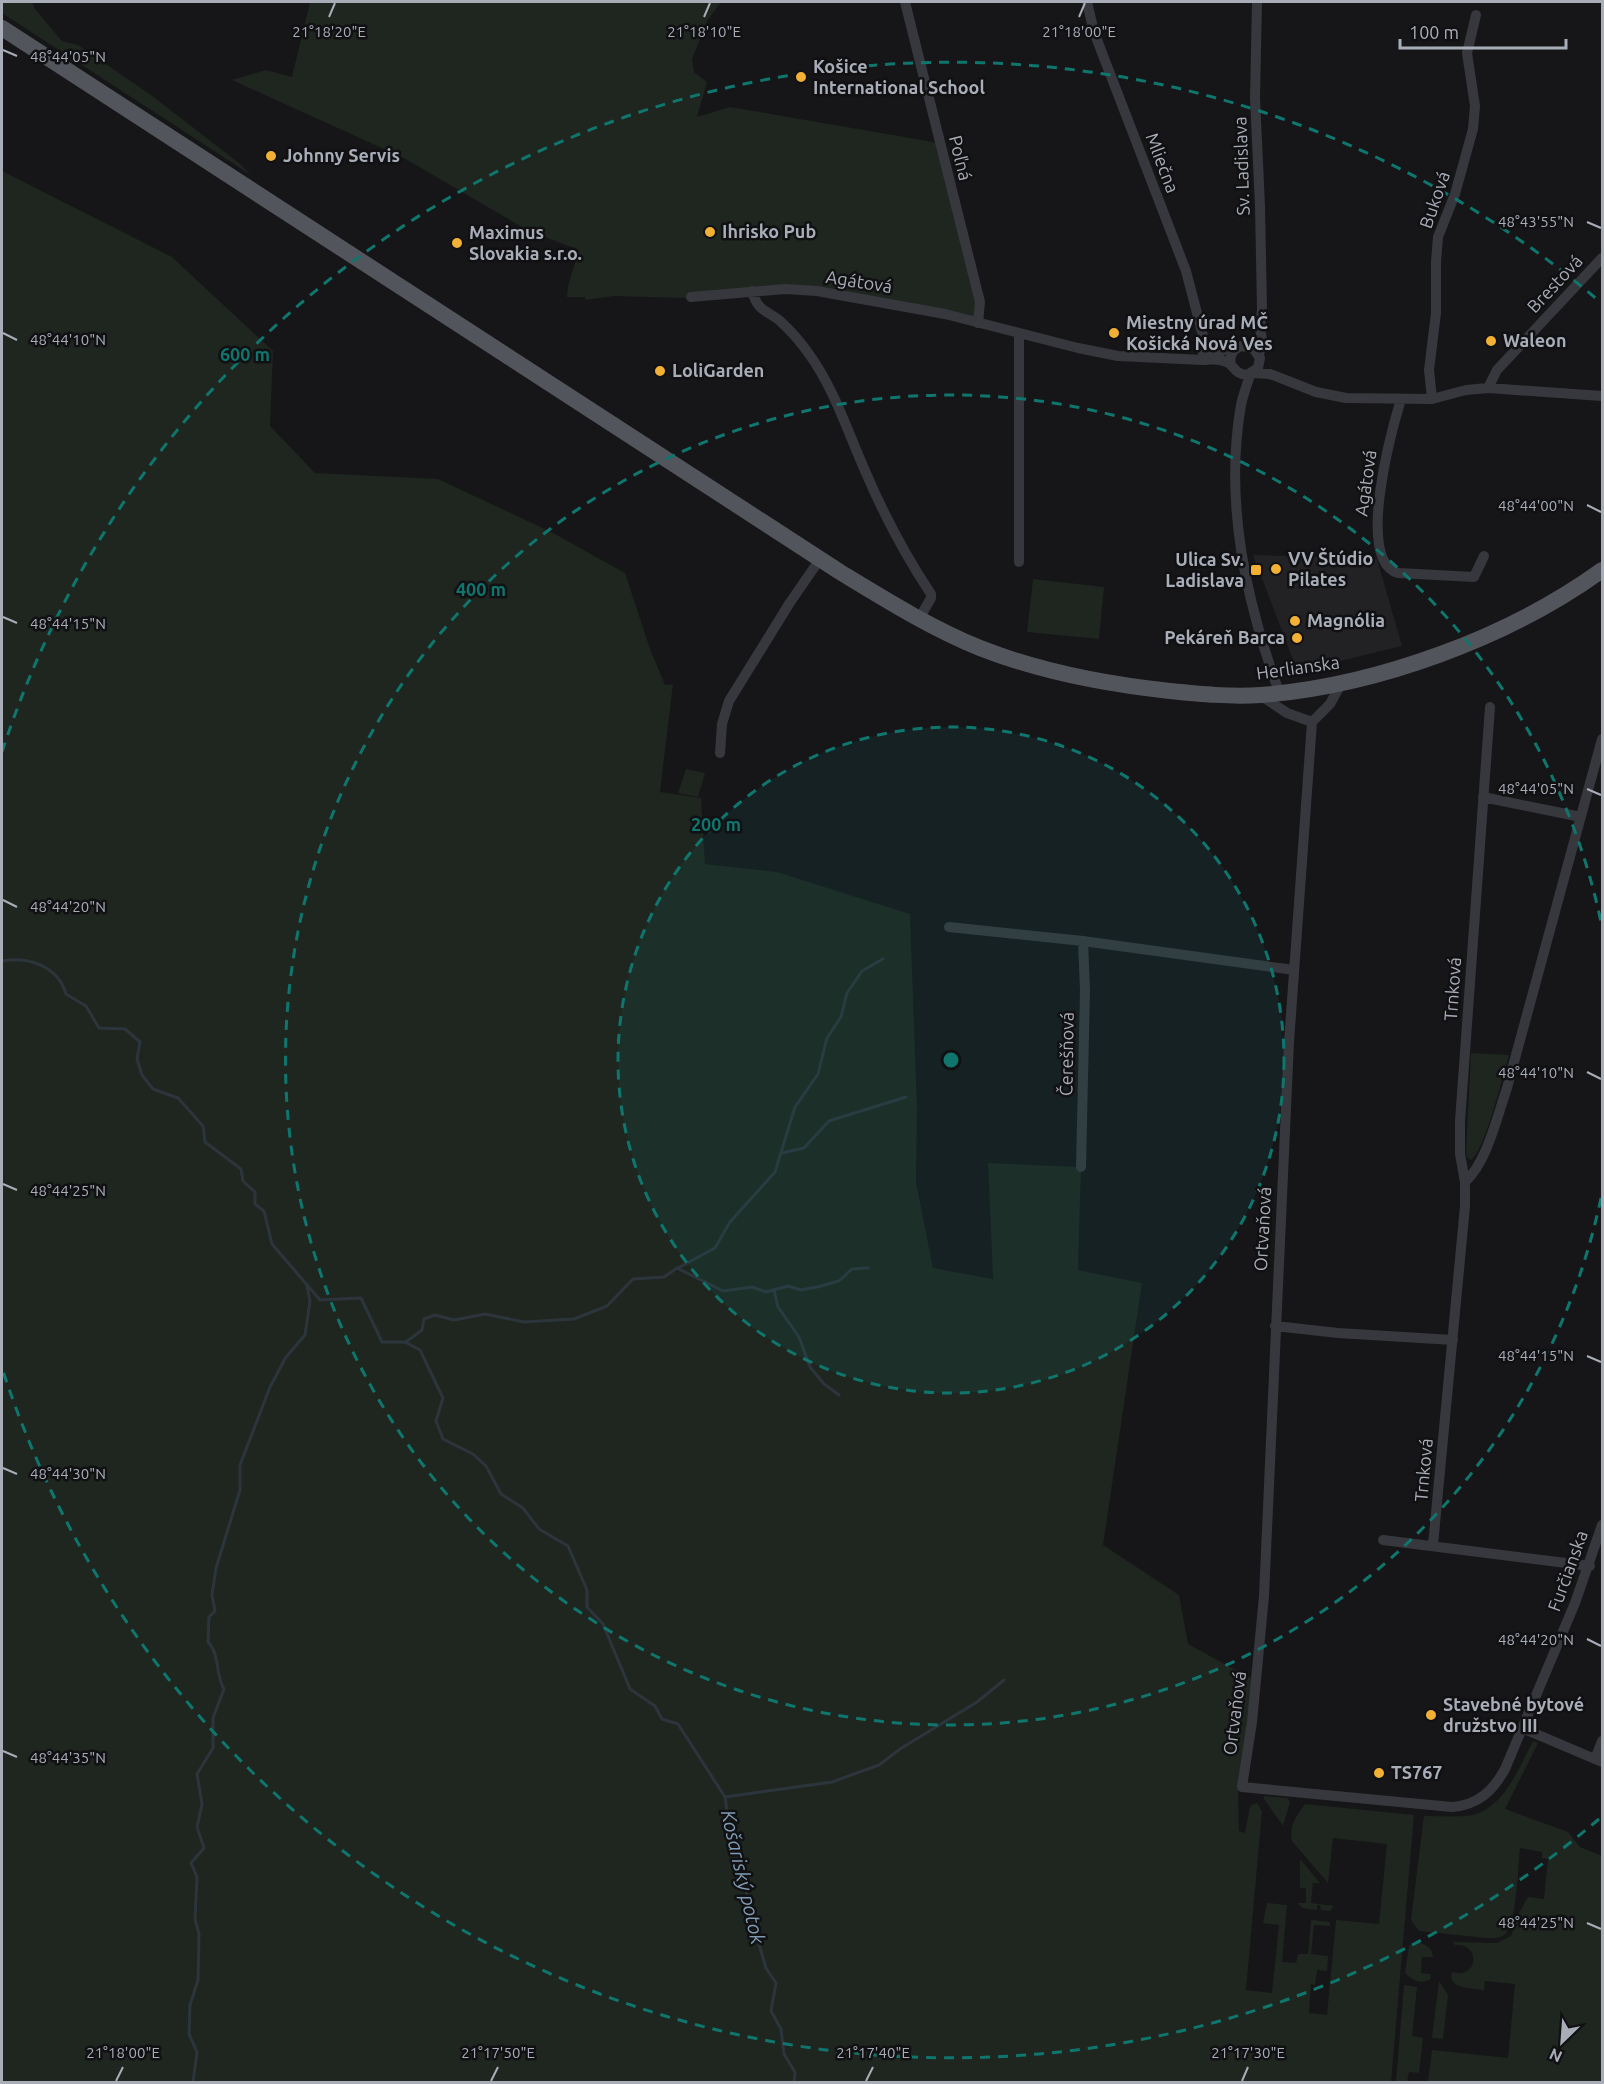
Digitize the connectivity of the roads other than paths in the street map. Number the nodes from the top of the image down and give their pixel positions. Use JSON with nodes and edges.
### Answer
{"nodes":[{"id":1,"x":905,"y":2,"type":"edge"},
{"id":2,"x":1087,"y":2,"type":"edge"},
{"id":3,"x":1257,"y":2,"type":"edge"},
{"id":4,"x":1476,"y":15,"type":"dead end"},
{"id":5,"x":2,"y":28,"type":"edge"},
{"id":6,"x":1602,"y":258,"type":"edge"},
{"id":7,"x":752,"y":291,"type":"junction"},
{"id":8,"x":691,"y":297,"type":"dead end"},
{"id":9,"x":978,"y":323,"type":"junction"},
{"id":10,"x":1260,"y":329,"type":"junction"},
{"id":11,"x":1019,"y":333,"type":"junction"},
{"id":12,"x":1203,"y":336,"type":"junction"},
{"id":13,"x":1242,"y":347,"type":"junction"},
{"id":14,"x":1222,"y":351,"type":"junction"},
{"id":15,"x":1259,"y":358,"type":"junction"},
{"id":16,"x":1203,"y":360,"type":"junction"},
{"id":17,"x":1233,"y":368,"type":"junction"},
{"id":18,"x":1251,"y":374,"type":"junction"},
{"id":19,"x":1270,"y":374,"type":"junction"},
{"id":20,"x":1488,"y":388,"type":"junction"},
{"id":21,"x":1602,"y":396,"type":"edge"},
{"id":22,"x":1401,"y":399,"type":"junction"},
{"id":23,"x":1432,"y":399,"type":"junction"},
{"id":24,"x":1241,"y":404,"type":"junction"},
{"id":25,"x":1484,"y":556,"type":"dead end"},
{"id":26,"x":820,"y":559,"type":"junction"},
{"id":27,"x":1018,"y":562,"type":"dead end"},
{"id":28,"x":1602,"y":570,"type":"edge"},
{"id":29,"x":919,"y":619,"type":"junction"},
{"id":30,"x":1341,"y":684,"type":"junction"},
{"id":31,"x":1279,"y":692,"type":"junction"},
{"id":32,"x":1260,"y":695,"type":"junction"},
{"id":33,"x":1490,"y":707,"type":"dead end"},
{"id":34,"x":1312,"y":722,"type":"junction"},
{"id":35,"x":1602,"y":739,"type":"edge"},
{"id":36,"x":720,"y":753,"type":"dead end"},
{"id":37,"x":1484,"y":797,"type":"junction"},
{"id":38,"x":1581,"y":817,"type":"junction"},
{"id":39,"x":949,"y":927,"type":"dead end"},
{"id":40,"x":1083,"y":941,"type":"junction"},
{"id":41,"x":1294,"y":970,"type":"junction"},
{"id":42,"x":1081,"y":1167,"type":"dead end"},
{"id":43,"x":1464,"y":1182,"type":"junction"},
{"id":44,"x":1275,"y":1326,"type":"junction"},
{"id":45,"x":1453,"y":1340,"type":"junction"},
{"id":46,"x":1602,"y":1525,"type":"edge"},
{"id":47,"x":1383,"y":1540,"type":"dead end"},
{"id":48,"x":1433,"y":1545,"type":"junction"},
{"id":49,"x":1590,"y":1566,"type":"junction"},
{"id":50,"x":1522,"y":1728,"type":"junction"},
{"id":51,"x":1602,"y":1742,"type":"edge"},
{"id":52,"x":1599,"y":1760,"type":"edge"},
{"id":53,"x":1473,"y":1803,"type":"joint"}],
"edges":[{"from":1,"to":9,"type":"street","name":"Poľná"},
{"from":2,"to":12,"type":"street","name":"Mliečna"},
{"from":3,"to":10,"type":"street","name":"Sv. Ladislava"},
{"from":4,"to":23,"type":"street","name":"Buková"},
{"from":5,"to":26,"type":"main road","name":"Herlianska"},
{"from":6,"to":20,"type":"street","name":"Brestová"},
{"from":7,"to":8,"type":"street","name":"Agátová"},
{"from":7,"to":9,"type":"street","name":"Agátová"},
{"from":7,"to":29,"type":"street"},
{"from":9,"to":11,"type":"street","name":"Agátová"},
{"from":10,"to":13,"type":"street"},
{"from":10,"to":15,"type":"street","name":"Sv. Ladislava"},
{"from":11,"to":16,"type":"street","name":"Agátová"},
{"from":11,"to":27,"type":"street"},
{"from":12,"to":14,"type":"street"},
{"from":12,"to":16,"type":"street","name":"Mliečna"},
{"from":13,"to":14,"type":"street"},
{"from":13,"to":15,"type":"street"},
{"from":13,"to":17,"type":"street"},
{"from":14,"to":16,"type":"street"},
{"from":15,"to":18,"type":"street"},
{"from":15,"to":19,"type":"street"},
{"from":16,"to":17,"type":"street","name":"Agátová"},
{"from":17,"to":18,"type":"street"},
{"from":17,"to":24,"type":"street"},
{"from":18,"to":19,"type":"street"},
{"from":18,"to":24,"type":"street"},
{"from":19,"to":22,"type":"street"},
{"from":20,"to":21,"type":"street"},
{"from":20,"to":23,"type":"street"},
{"from":22,"to":23,"type":"street"},
{"from":22,"to":25,"type":"street","name":"Agátová"},
{"from":24,"to":31,"type":"street"},
{"from":26,"to":29,"type":"main road","name":"Herlianska"},
{"from":26,"to":36,"type":"street"},
{"from":28,"to":30,"type":"main road","name":"Herlianska"},
{"from":29,"to":32,"type":"main road","name":"Herlianska"},
{"from":30,"to":31,"type":"main road","name":"Herlianska"},
{"from":30,"to":34,"type":"street"},
{"from":31,"to":32,"type":"main road","name":"Herlianska"},
{"from":32,"to":34,"type":"street"},
{"from":33,"to":37,"type":"street","name":"Trnková"},
{"from":34,"to":41,"type":"street","name":"Ortvaňová"},
{"from":35,"to":38,"type":"street"},
{"from":37,"to":38,"type":"street"},
{"from":37,"to":43,"type":"street","name":"Trnková"},
{"from":38,"to":43,"type":"street"},
{"from":39,"to":40,"type":"street"},
{"from":40,"to":41,"type":"street"},
{"from":40,"to":42,"type":"street","name":"Čerešňová"},
{"from":41,"to":44,"type":"street","name":"Ortvaňová"},
{"from":43,"to":45,"type":"street","name":"Trnková"},
{"from":44,"to":45,"type":"street"},
{"from":44,"to":53,"type":"street","name":"Ortvaňová"},
{"from":45,"to":48,"type":"street","name":"Trnková"},
{"from":46,"to":49,"type":"street","name":"Furčianska"},
{"from":47,"to":48,"type":"street"},
{"from":48,"to":49,"type":"street"},
{"from":49,"to":50,"type":"street","name":"Furčianska"},
{"from":50,"to":52,"type":"street"},
{"from":50,"to":53,"type":"street","name":"Furčianska"},
{"from":51,"to":52,"type":"street"}]}
